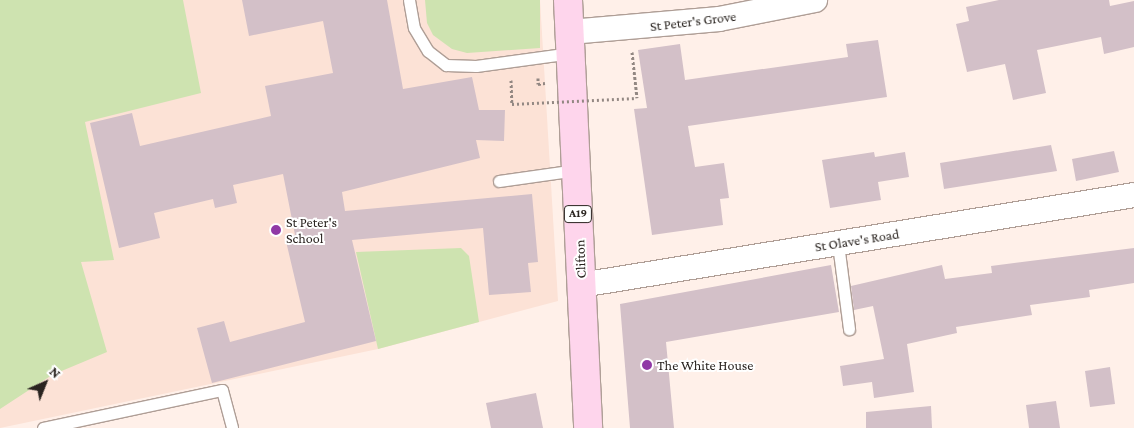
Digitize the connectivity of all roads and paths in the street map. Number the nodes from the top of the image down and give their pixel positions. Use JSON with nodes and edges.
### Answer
{"nodes":[{"id":1,"x":409,"y":0,"type":"edge"},
{"id":2,"x":568,"y":0,"type":"edge"},
{"id":3,"x":814,"y":0,"type":"edge"},
{"id":4,"x":570,"y":42,"type":"junction"},
{"id":5,"x":632,"y":52,"type":"dead end"},
{"id":6,"x":511,"y":78,"type":"dead end"},
{"id":7,"x":576,"y":170,"type":"junction"},
{"id":8,"x":499,"y":181,"type":"dead end"},
{"id":9,"x":1134,"y":196,"type":"edge"},
{"id":10,"x":838,"y":244,"type":"junction"},
{"id":11,"x":581,"y":285,"type":"junction"},
{"id":12,"x":849,"y":329,"type":"dead end"},
{"id":13,"x":43,"y":428,"type":"edge"},
{"id":14,"x":232,"y":428,"type":"edge"},
{"id":15,"x":588,"y":428,"type":"edge"}],
"edges":[{"from":1,"to":4,"type":"lane"},
{"from":2,"to":4,"type":"main road","name":"Clifton","number":"A19"},
{"from":3,"to":4,"type":"street","name":"St Peter's Grove"},
{"from":4,"to":7,"type":"main road","name":"Clifton","number":"A19"},
{"from":5,"to":6,"type":"path","bridge":true},
{"from":7,"to":8,"type":"lane"},
{"from":7,"to":11,"type":"main road","name":"Clifton","number":"A19"},
{"from":9,"to":10,"type":"street","name":"St Olave's Road"},
{"from":10,"to":11,"type":"street","name":"St Olave's Road"},
{"from":10,"to":12,"type":"lane"},
{"from":11,"to":15,"type":"main road","name":"Clifton","number":"A19"},
{"from":13,"to":14,"type":"lane"}]}
